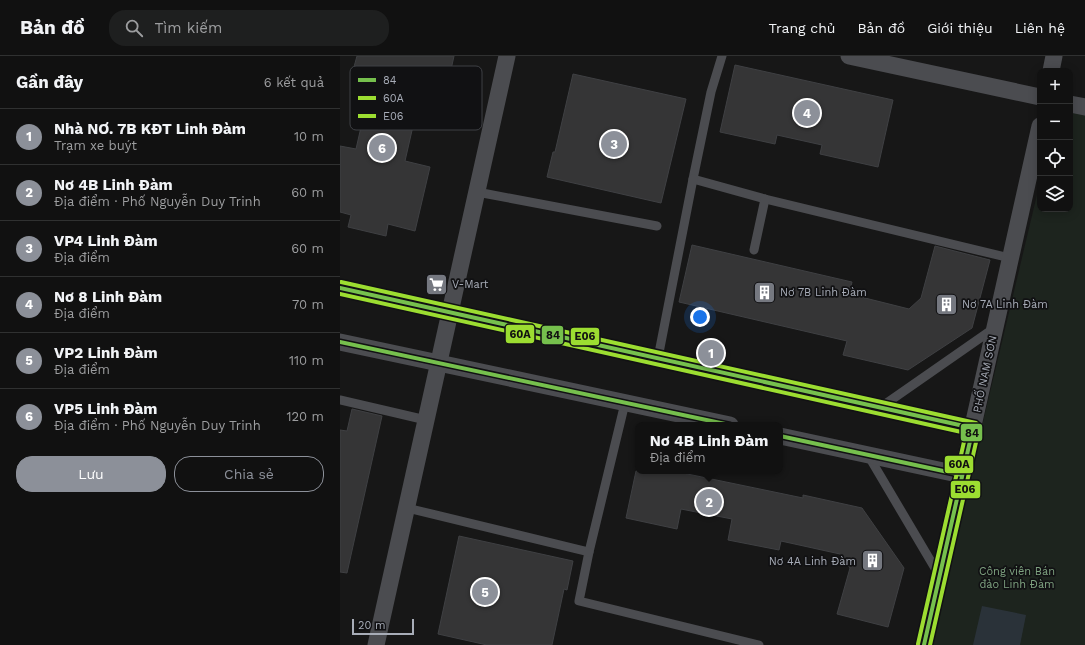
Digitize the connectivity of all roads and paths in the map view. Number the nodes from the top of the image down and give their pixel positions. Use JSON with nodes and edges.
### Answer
{"nodes":[{"id":1,"x":508,"y":56,"type":"edge"},
{"id":2,"x":722,"y":56,"type":"edge"},
{"id":3,"x":849,"y":56,"type":"edge"},
{"id":4,"x":1054,"y":56,"type":"edge"},
{"id":5,"x":1052,"y":68,"type":"edge"},
{"id":6,"x":1037,"y":96,"type":"edge"},
{"id":7,"x":1073,"y":105,"type":"edge"},
{"id":8,"x":1085,"y":108,"type":"edge"},
{"id":9,"x":1037,"y":139,"type":"edge"},
{"id":10,"x":693,"y":179,"type":"junction"},
{"id":11,"x":477,"y":192,"type":"junction"},
{"id":12,"x":765,"y":199,"type":"junction"},
{"id":13,"x":657,"y":226,"type":"dead end"},
{"id":14,"x":754,"y":250,"type":"dead end"},
{"id":15,"x":1010,"y":258,"type":"junction"},
{"id":16,"x":340,"y":288,"type":"edge"},
{"id":17,"x":450,"y":312,"type":"junction"},
{"id":18,"x":995,"y":328,"type":"junction"},
{"id":19,"x":340,"y":342,"type":"edge"},
{"id":20,"x":658,"y":358,"type":"junction"},
{"id":21,"x":439,"y":363,"type":"junction"},
{"id":22,"x":340,"y":400,"type":"edge"},
{"id":23,"x":625,"y":403,"type":"junction"},
{"id":24,"x":881,"y":407,"type":"junction"},
{"id":25,"x":426,"y":420,"type":"junction"},
{"id":26,"x":716,"y":422,"type":"edge"},
{"id":27,"x":973,"y":428,"type":"junction"},
{"id":28,"x":783,"y":437,"type":"edge"},
{"id":29,"x":867,"y":454,"type":"junction"},
{"id":30,"x":962,"y":475,"type":"junction"},
{"id":31,"x":406,"y":508,"type":"junction"},
{"id":32,"x":589,"y":552,"type":"junction"},
{"id":33,"x":940,"y":576,"type":"junction"},
{"id":34,"x":376,"y":645,"type":"edge"},
{"id":35,"x":758,"y":645,"type":"edge"},
{"id":36,"x":924,"y":645,"type":"edge"}],
"edges":[{"from":1,"to":11,"type":"street"},
{"from":2,"to":10,"type":"lane"},
{"from":3,"to":6,"type":"street"},
{"from":4,"to":5,"type":"street"},
{"from":7,"to":8,"type":"street"},
{"from":9,"to":15,"type":"street","name":"PHỐ NAM SƠN"},
{"from":10,"to":12,"type":"lane"},
{"from":10,"to":20,"type":"lane"},
{"from":11,"to":13,"type":"lane"},
{"from":11,"to":17,"type":"street"},
{"from":12,"to":14,"type":"lane"},
{"from":12,"to":15,"type":"lane"},
{"from":15,"to":18,"type":"street","name":"PHỐ NAM SƠN"},
{"from":16,"to":17,"type":"street"},
{"from":17,"to":20,"type":"street"},
{"from":17,"to":21,"type":"street"},
{"from":18,"to":24,"type":"lane"},
{"from":18,"to":27,"type":"street","name":"PHỐ NAM SƠN"},
{"from":19,"to":21,"type":"street"},
{"from":20,"to":24,"type":"street"},
{"from":21,"to":23,"type":"street"},
{"from":21,"to":25,"type":"street"},
{"from":22,"to":25,"type":"lane"},
{"from":23,"to":26,"type":"street"},
{"from":23,"to":32,"type":"lane"},
{"from":24,"to":27,"type":"street"},
{"from":25,"to":31,"type":"street"},
{"from":27,"to":30,"type":"street","name":"PHỐ NAM SƠN"},
{"from":28,"to":29,"type":"street"},
{"from":29,"to":30,"type":"street"},
{"from":29,"to":33,"type":"lane"},
{"from":30,"to":33,"type":"street","name":"PHỐ NAM SƠN"},
{"from":31,"to":32,"type":"lane"},
{"from":31,"to":34,"type":"street"},
{"from":32,"to":35,"type":"lane"},
{"from":33,"to":36,"type":"street","name":"PHỐ NAM SƠN"}]}
